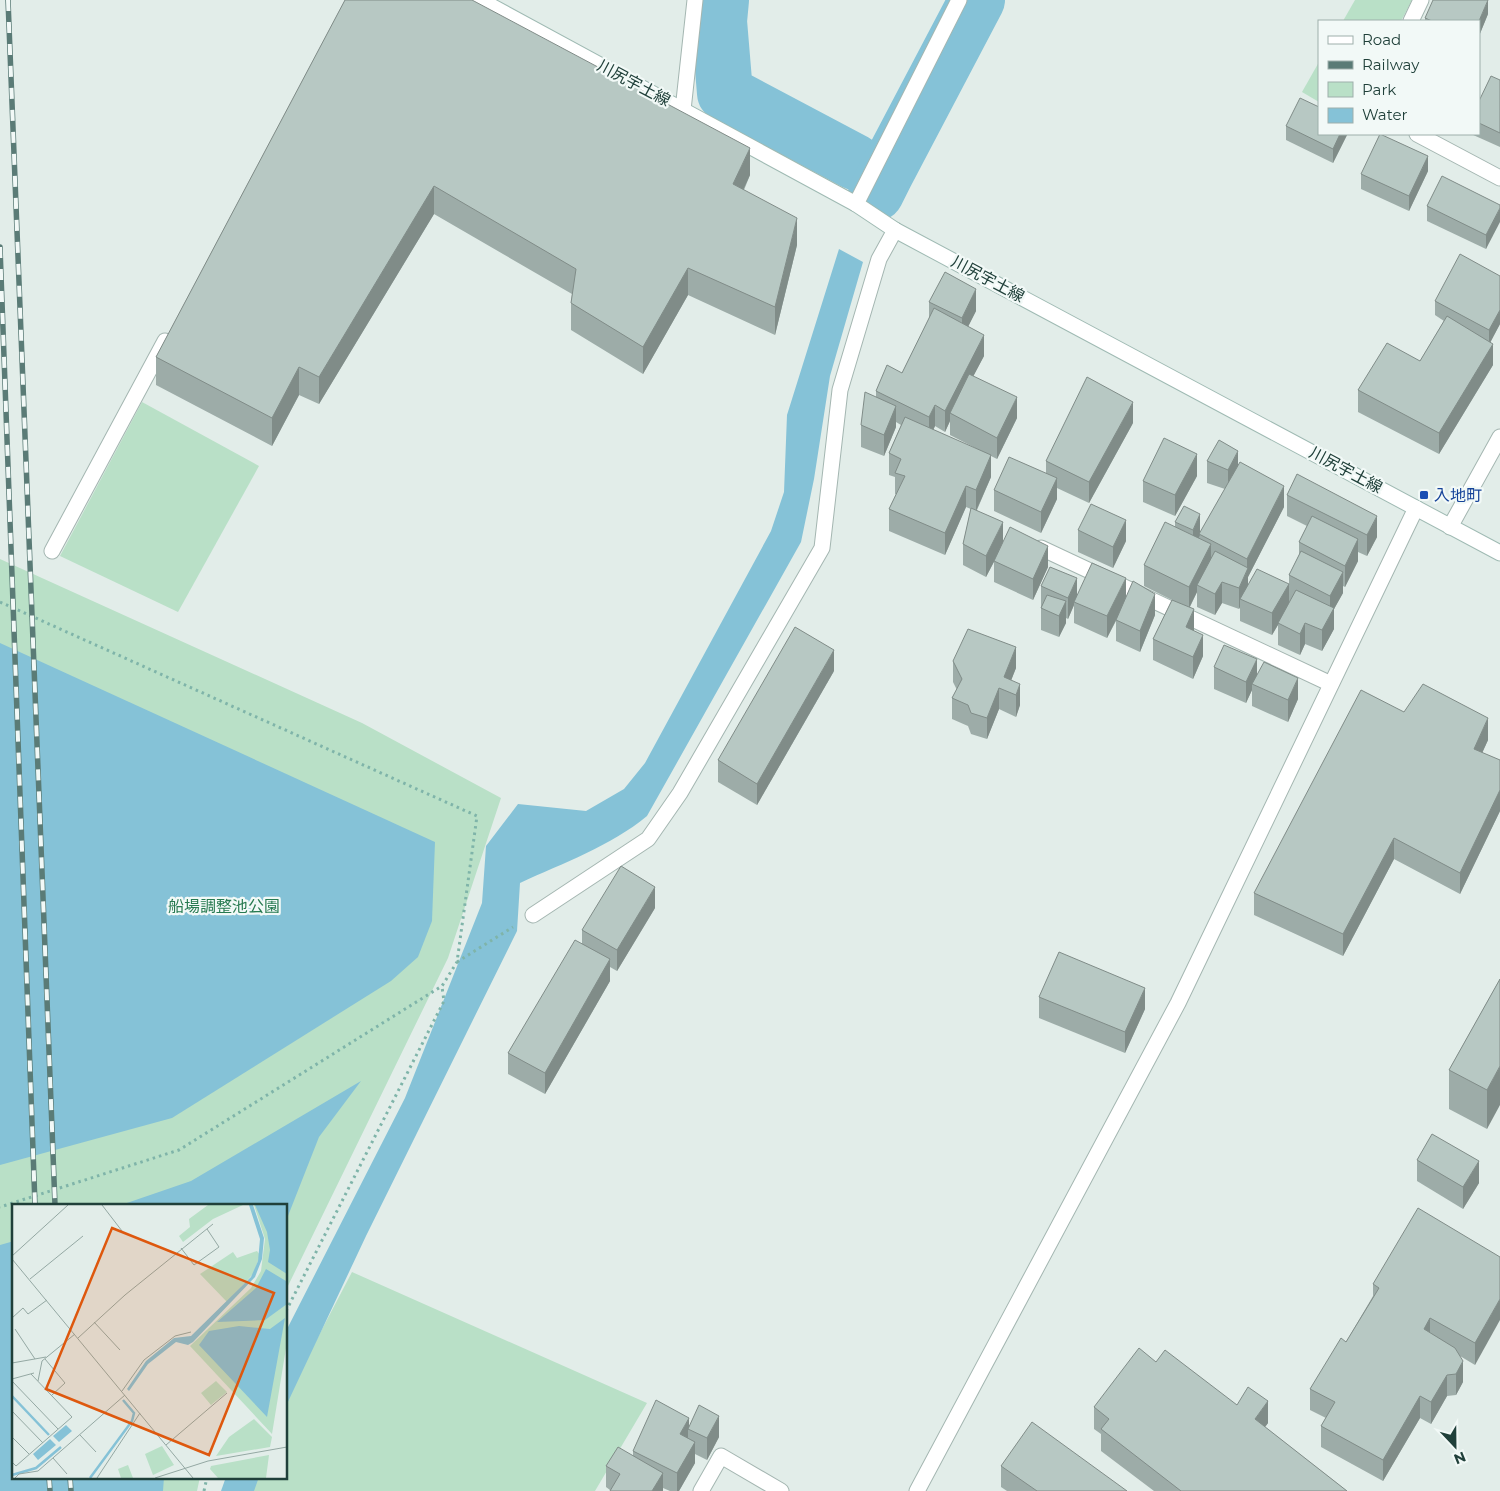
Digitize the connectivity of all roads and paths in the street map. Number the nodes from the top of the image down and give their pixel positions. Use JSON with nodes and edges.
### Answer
{"nodes":[{"id":1,"x":480,"y":0,"type":"edge"},
{"id":2,"x":695,"y":0,"type":"edge"},
{"id":3,"x":959,"y":0,"type":"edge"},
{"id":4,"x":1421,"y":0,"type":"edge"},
{"id":5,"x":1411,"y":20,"type":"edge"},
{"id":6,"x":683,"y":110,"type":"junction"},
{"id":7,"x":1419,"y":135,"type":"edge"},
{"id":8,"x":1500,"y":178,"type":"edge"},
{"id":9,"x":856,"y":204,"type":"junction"},
{"id":10,"x":895,"y":230,"type":"junction"},
{"id":11,"x":174,"y":324,"type":"edge"},
{"id":12,"x":1500,"y":437,"type":"edge"},
{"id":13,"x":1416,"y":508,"type":"junction"},
{"id":14,"x":1450,"y":527,"type":"junction"},
{"id":15,"x":1040,"y":548,"type":"edge"},
{"id":16,"x":52,"y":551,"type":"dead end"},
{"id":17,"x":1500,"y":553,"type":"edge"},
{"id":18,"x":0,"y":602,"type":"edge"},
{"id":19,"x":1331,"y":684,"type":"junction"},
{"id":20,"x":533,"y":915,"type":"joint"},
{"id":21,"x":457,"y":962,"type":"junction"},
{"id":22,"x":442,"y":986,"type":"junction"},
{"id":23,"x":12,"y":1204,"type":"edge"},
{"id":24,"x":12,"y":1204,"type":"edge"},
{"id":25,"x":0,"y":1208,"type":"edge"},
{"id":26,"x":288,"y":1306,"type":"edge"},
{"id":27,"x":208,"y":1478,"type":"edge"},
{"id":28,"x":204,"y":1491,"type":"edge"},
{"id":29,"x":701,"y":1491,"type":"edge"},
{"id":30,"x":780,"y":1491,"type":"edge"},
{"id":31,"x":917,"y":1491,"type":"edge"}],
"edges":[{"from":1,"to":6,"type":"street","name":"川尻宇土線"},
{"from":2,"to":6,"type":"street"},
{"from":3,"to":9,"type":"street"},
{"from":4,"to":5,"type":"street"},
{"from":6,"to":9,"type":"street","name":"川尻宇土線"},
{"from":7,"to":8,"type":"street"},
{"from":9,"to":10,"type":"street","name":"川尻宇土線"},
{"from":10,"to":13,"type":"street","name":"川尻宇土線"},
{"from":10,"to":20,"type":"street"},
{"from":11,"to":16,"type":"street"},
{"from":12,"to":14,"type":"street"},
{"from":13,"to":14,"type":"street","name":"川尻宇土線"},
{"from":13,"to":19,"type":"street"},
{"from":14,"to":17,"type":"street","name":"川尻宇土線"},
{"from":15,"to":19,"type":"street"},
{"from":18,"to":21,"type":"path"},
{"from":19,"to":31,"type":"street"},
{"from":20,"to":21,"type":"path"},
{"from":21,"to":22,"type":"path"},
{"from":22,"to":24,"type":"path"},
{"from":22,"to":26,"type":"path"},
{"from":23,"to":25,"type":"path"},
{"from":27,"to":28,"type":"path"},
{"from":29,"to":30,"type":"street"}]}
